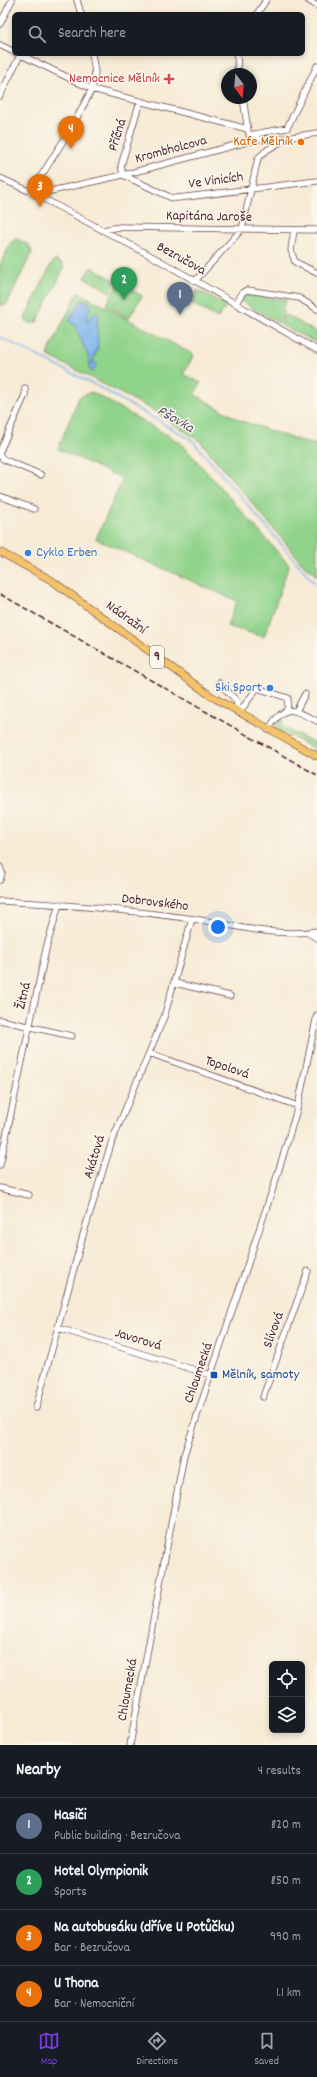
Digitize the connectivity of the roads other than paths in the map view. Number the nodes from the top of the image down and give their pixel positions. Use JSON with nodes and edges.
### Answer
{"nodes":[{"id":1,"x":12,"y":0,"type":"edge"},
{"id":2,"x":77,"y":0,"type":"edge"},
{"id":3,"x":266,"y":0,"type":"edge"},
{"id":4,"x":308,"y":0,"type":"edge"},
{"id":5,"x":317,"y":6,"type":"edge"},
{"id":6,"x":80,"y":12,"type":"edge"},
{"id":7,"x":258,"y":12,"type":"edge"},
{"id":8,"x":0,"y":24,"type":"edge"},
{"id":9,"x":0,"y":45,"type":"edge"},
{"id":10,"x":12,"y":51,"type":"edge"},
{"id":11,"x":18,"y":56,"type":"edge"},
{"id":12,"x":23,"y":56,"type":"edge"},
{"id":13,"x":92,"y":56,"type":"edge"},
{"id":14,"x":237,"y":56,"type":"edge"},
{"id":15,"x":317,"y":66,"type":"edge"},
{"id":16,"x":238,"y":68,"type":"edge"},
{"id":17,"x":92,"y":89,"type":"junction"},
{"id":18,"x":0,"y":96,"type":"edge"},
{"id":19,"x":140,"y":101,"type":"junction"},
{"id":20,"x":244,"y":104,"type":"edge"},
{"id":21,"x":317,"y":133,"type":"edge"},
{"id":22,"x":249,"y":135,"type":"junction"},
{"id":23,"x":287,"y":138,"type":"junction"},
{"id":24,"x":123,"y":175,"type":"junction"},
{"id":25,"x":0,"y":178,"type":"edge"},
{"id":26,"x":317,"y":181,"type":"edge"},
{"id":27,"x":250,"y":188,"type":"junction"},
{"id":28,"x":31,"y":192,"type":"junction"},
{"id":29,"x":242,"y":229,"type":"junction"},
{"id":30,"x":102,"y":230,"type":"junction"},
{"id":31,"x":294,"y":230,"type":"junction"},
{"id":32,"x":317,"y":230,"type":"edge"},
{"id":33,"x":317,"y":273,"type":"edge"},
{"id":34,"x":195,"y":281,"type":"junction"},
{"id":35,"x":236,"y":303,"type":"junction"},
{"id":36,"x":317,"y":309,"type":"edge"},
{"id":37,"x":317,"y":350,"type":"edge"},
{"id":38,"x":25,"y":388,"type":"dead end"},
{"id":39,"x":0,"y":451,"type":"edge"},
{"id":40,"x":0,"y":455,"type":"edge"},
{"id":41,"x":41,"y":475,"type":"dead end"},
{"id":42,"x":0,"y":496,"type":"edge"},
{"id":43,"x":34,"y":509,"type":"dead end"},
{"id":44,"x":0,"y":552,"type":"edge"},
{"id":45,"x":219,"y":683,"type":"dead end"},
{"id":46,"x":305,"y":694,"type":"dead end"},
{"id":47,"x":287,"y":711,"type":"junction"},
{"id":48,"x":296,"y":711,"type":"junction"},
{"id":49,"x":239,"y":713,"type":"junction"},
{"id":50,"x":317,"y":721,"type":"edge"},
{"id":51,"x":268,"y":730,"type":"junction"},
{"id":52,"x":317,"y":756,"type":"edge"},
{"id":53,"x":0,"y":867,"type":"edge"},
{"id":54,"x":0,"y":880,"type":"edge"},
{"id":55,"x":0,"y":901,"type":"edge"},
{"id":56,"x":59,"y":904,"type":"junction"},
{"id":57,"x":192,"y":919,"type":"junction"},
{"id":58,"x":317,"y":931,"type":"edge"},
{"id":59,"x":308,"y":933,"type":"junction"},
{"id":60,"x":317,"y":938,"type":"edge"},
{"id":61,"x":175,"y":983,"type":"junction"},
{"id":62,"x":230,"y":996,"type":"dead end"},
{"id":63,"x":317,"y":1015,"type":"edge"},
{"id":64,"x":0,"y":1020,"type":"edge"},
{"id":65,"x":29,"y":1026,"type":"junction"},
{"id":66,"x":72,"y":1036,"type":"dead end"},
{"id":67,"x":149,"y":1053,"type":"junction"},
{"id":68,"x":298,"y":1106,"type":"junction"},
{"id":69,"x":0,"y":1165,"type":"edge"},
{"id":70,"x":0,"y":1188,"type":"edge"},
{"id":71,"x":29,"y":1195,"type":"dead end"},
{"id":72,"x":308,"y":1271,"type":"dead end"},
{"id":73,"x":58,"y":1328,"type":"junction"},
{"id":74,"x":211,"y":1375,"type":"junction"},
{"id":75,"x":263,"y":1397,"type":"dead end"},
{"id":76,"x":36,"y":1408,"type":"dead end"},
{"id":77,"x":130,"y":1745,"type":"edge"}],
"edges":[{"from":1,"to":8,"type":"street"},
{"from":2,"to":6,"type":"street"},
{"from":3,"to":7,"type":"street"},
{"from":4,"to":5,"type":"street"},
{"from":9,"to":10,"type":"street"},
{"from":11,"to":18,"type":"street"},
{"from":12,"to":17,"type":"street"},
{"from":13,"to":17,"type":"street"},
{"from":14,"to":16,"type":"street"},
{"from":15,"to":22,"type":"street"},
{"from":17,"to":19,"type":"street"},
{"from":17,"to":28,"type":"street"},
{"from":19,"to":22,"type":"street"},
{"from":19,"to":24,"type":"street","name":"Příčná"},
{"from":20,"to":22,"type":"street"},
{"from":21,"to":23,"type":"street","name":"Krombholcova"},
{"from":22,"to":23,"type":"street","name":"Krombholcova"},
{"from":22,"to":24,"type":"street","name":"Krombholcova"},
{"from":23,"to":27,"type":"street"},
{"from":24,"to":27,"type":"street","name":"Ve Vinicích"},
{"from":24,"to":28,"type":"street","name":"Krombholcova"},
{"from":25,"to":28,"type":"street","name":"Bezručova"},
{"from":26,"to":27,"type":"street","name":"Ve Vinicích"},
{"from":27,"to":29,"type":"street"},
{"from":28,"to":30,"type":"street","name":"Bezručova"},
{"from":29,"to":30,"type":"street","name":"Kapitána Jaroše"},
{"from":29,"to":31,"type":"street","name":"Kapitána Jaroše"},
{"from":29,"to":34,"type":"street"},
{"from":30,"to":34,"type":"street","name":"Bezručova"},
{"from":31,"to":32,"type":"street","name":"Kapitána Jaroše"},
{"from":31,"to":33,"type":"street"},
{"from":34,"to":35,"type":"street","name":"Bezručova"},
{"from":35,"to":36,"type":"street"},
{"from":35,"to":37,"type":"street","name":"Bezručova"},
{"from":38,"to":39,"type":"street"},
{"from":40,"to":41,"type":"street"},
{"from":42,"to":43,"type":"street"},
{"from":44,"to":49,"type":"main road","name":"Nádražní","number":"9"},
{"from":45,"to":49,"type":"street"},
{"from":46,"to":48,"type":"street"},
{"from":47,"to":48,"type":"street"},
{"from":47,"to":49,"type":"street"},
{"from":47,"to":51,"type":"street"},
{"from":48,"to":50,"type":"street"},
{"from":49,"to":51,"type":"main road","name":"Nádražní","number":"9"},
{"from":51,"to":52,"type":"main road","name":"Nádražní","number":"9"},
{"from":53,"to":54,"type":"street"},
{"from":55,"to":56,"type":"street","name":"Dobrovského"},
{"from":56,"to":57,"type":"street","name":"Dobrovského"},
{"from":56,"to":65,"type":"street","name":"Žitná"},
{"from":57,"to":59,"type":"street","name":"Dobrovského"},
{"from":57,"to":61,"type":"street","name":"Akátová"},
{"from":58,"to":59,"type":"street","name":"Dobrovského"},
{"from":59,"to":60,"type":"street","name":"Dobrovského"},
{"from":61,"to":62,"type":"street"},
{"from":61,"to":67,"type":"street","name":"Akátová"},
{"from":63,"to":68,"type":"street","name":"Chloumecká"},
{"from":64,"to":65,"type":"street"},
{"from":65,"to":66,"type":"street"},
{"from":65,"to":69,"type":"street","name":"Žitná"},
{"from":67,"to":68,"type":"street","name":"Topolová"},
{"from":67,"to":73,"type":"street","name":"Akátová"},
{"from":68,"to":74,"type":"street","name":"Chloumecká"},
{"from":70,"to":71,"type":"street"},
{"from":72,"to":75,"type":"street","name":"Slívová"},
{"from":73,"to":74,"type":"street","name":"Javorová"},
{"from":73,"to":76,"type":"street","name":"Akátová"},
{"from":74,"to":77,"type":"street","name":"Chloumecká"}]}
